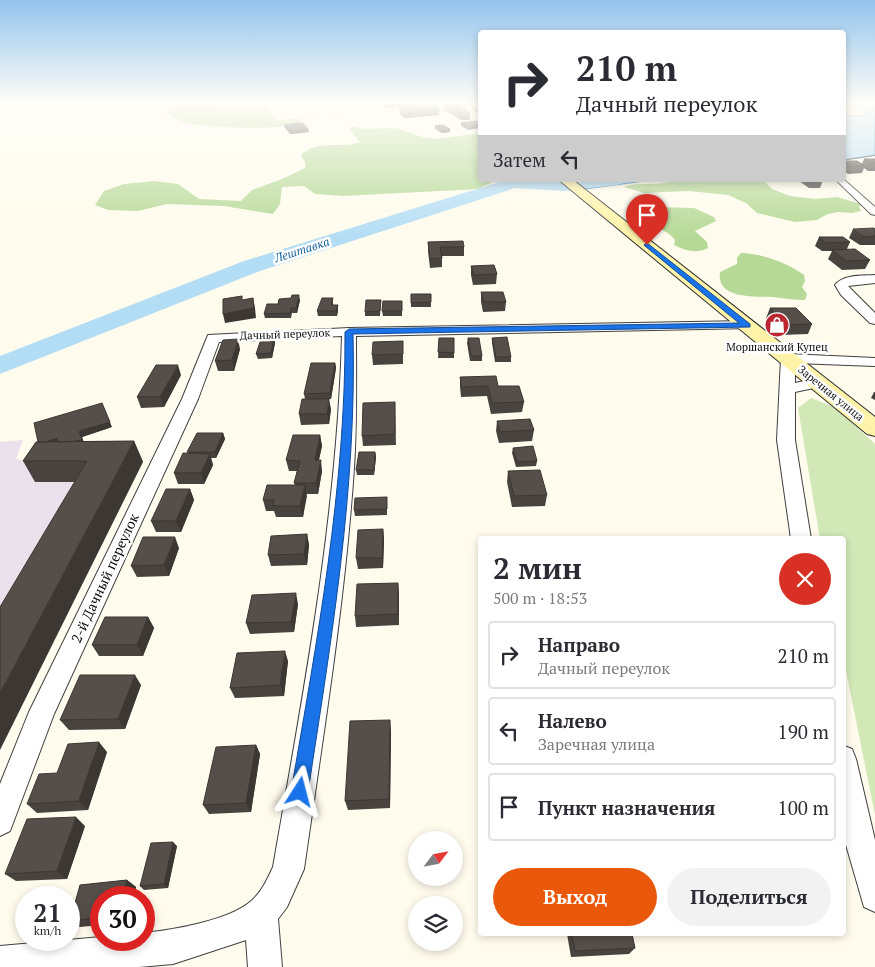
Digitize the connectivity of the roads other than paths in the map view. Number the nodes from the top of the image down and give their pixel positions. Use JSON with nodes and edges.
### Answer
{"nodes":[{"id":1,"x":875,"y":159,"type":"edge"},
{"id":2,"x":846,"y":163,"type":"edge"},
{"id":3,"x":568,"y":182,"type":"edge"},
{"id":4,"x":843,"y":182,"type":"edge"},
{"id":5,"x":875,"y":212,"type":"edge"},
{"id":6,"x":851,"y":280,"type":"joint"},
{"id":7,"x":875,"y":280,"type":"edge"},
{"id":8,"x":875,"y":320,"type":"edge"},
{"id":9,"x":747,"y":325,"type":"junction"},
{"id":10,"x":349,"y":332,"type":"junction"},
{"id":11,"x":213,"y":338,"type":"joint"},
{"id":12,"x":788,"y":358,"type":"junction"},
{"id":13,"x":875,"y":362,"type":"edge"},
{"id":14,"x":818,"y":383,"type":"junction"},
{"id":15,"x":787,"y":389,"type":"junction"},
{"id":16,"x":875,"y":429,"type":"edge"},
{"id":17,"x":801,"y":536,"type":"edge"},
{"id":18,"x":846,"y":775,"type":"edge"},
{"id":19,"x":0,"y":821,"type":"edge"},
{"id":20,"x":872,"y":882,"type":"edge"},
{"id":21,"x":261,"y":914,"type":"junction"},
{"id":22,"x":0,"y":963,"type":"edge"},
{"id":23,"x":265,"y":967,"type":"edge"}],
"edges":[{"from":1,"to":2,"type":"street"},
{"from":3,"to":9,"type":"main road","name":"Заречная улица"},
{"from":4,"to":5,"type":"street"},
{"from":6,"to":7,"type":"street"},
{"from":6,"to":8,"type":"street"},
{"from":9,"to":10,"type":"street","name":"Дачный переулок"},
{"from":9,"to":12,"type":"main road","name":"Заречная улица"},
{"from":10,"to":11,"type":"street","name":"Дачный переулок"},
{"from":10,"to":21,"type":"street"},
{"from":11,"to":19,"type":"street","name":"2-й Дачный переулок"},
{"from":12,"to":13,"type":"street"},
{"from":12,"to":14,"type":"main road","name":"Заречная улица"},
{"from":12,"to":15,"type":"street"},
{"from":14,"to":15,"type":"street"},
{"from":14,"to":16,"type":"main road","name":"Заречная улица"},
{"from":15,"to":17,"type":"street"},
{"from":18,"to":20,"type":"street"},
{"from":21,"to":22,"type":"street"},
{"from":21,"to":23,"type":"street"}]}
